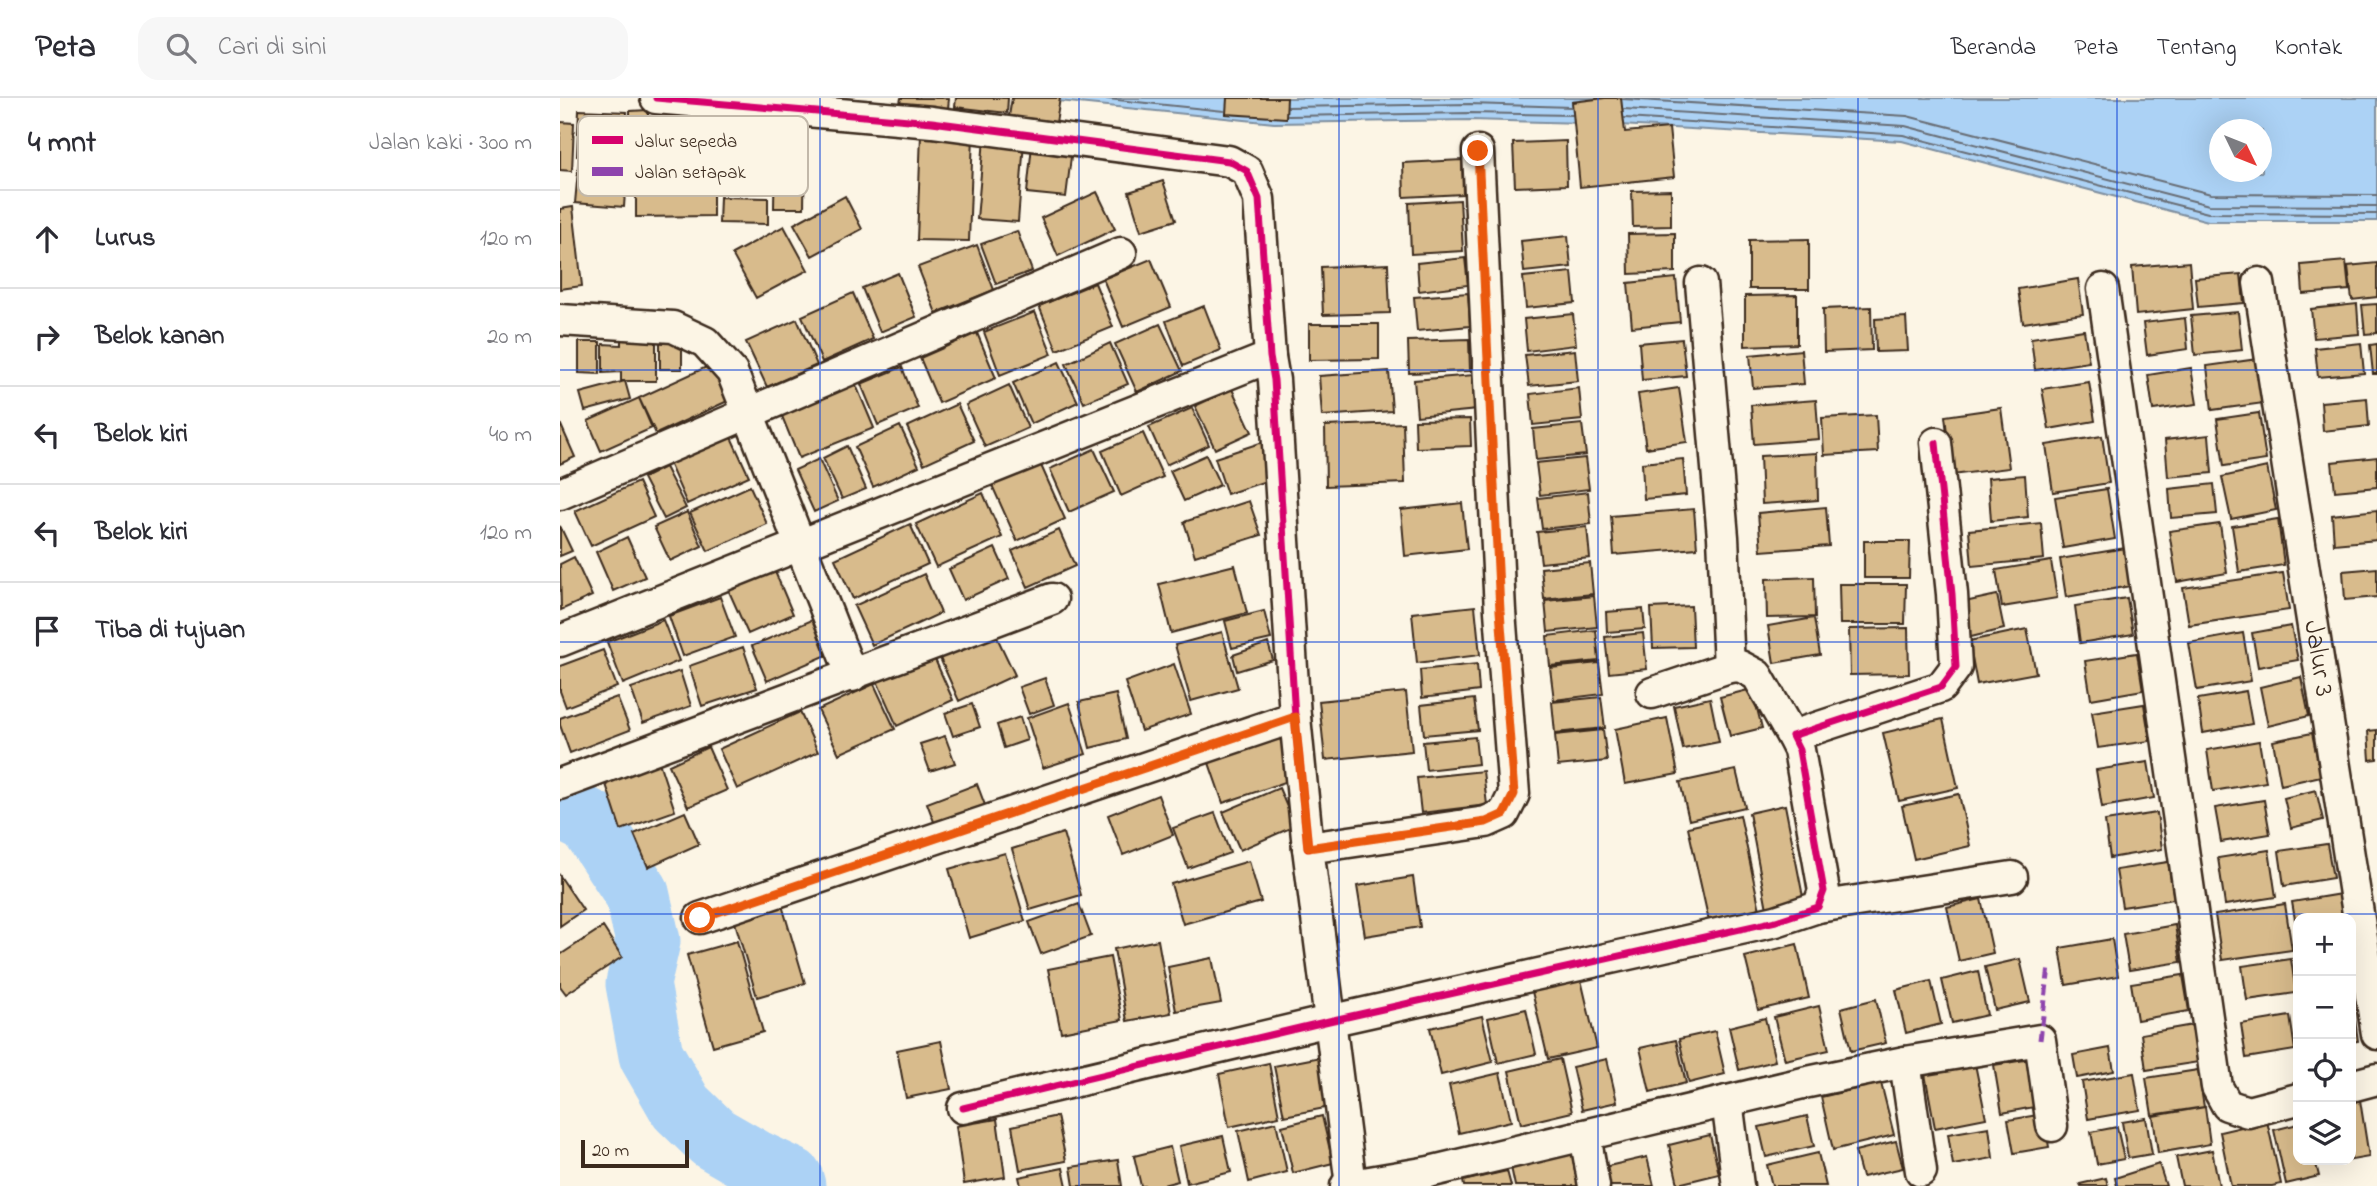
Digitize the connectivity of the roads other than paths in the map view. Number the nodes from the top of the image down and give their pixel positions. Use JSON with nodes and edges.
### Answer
{"nodes":[{"id":1,"x":656,"y":98,"type":"edge"},
{"id":2,"x":1478,"y":151,"type":"dead end"},
{"id":3,"x":1121,"y":253,"type":"dead end"},
{"id":4,"x":1701,"y":283,"type":"dead end"},
{"id":5,"x":2259,"y":283,"type":"dead end"},
{"id":6,"x":2104,"y":289,"type":"dead end"},
{"id":7,"x":560,"y":320,"type":"edge"},
{"id":8,"x":1270,"y":357,"type":"junction"},
{"id":9,"x":749,"y":413,"type":"junction"},
{"id":10,"x":1936,"y":443,"type":"dead end"},
{"id":11,"x":560,"y":494,"type":"edge"},
{"id":12,"x":800,"y":545,"type":"junction"},
{"id":13,"x":1052,"y":599,"type":"dead end"},
{"id":14,"x":560,"y":641,"type":"edge"},
{"id":15,"x":1730,"y":667,"type":"junction"},
{"id":16,"x":852,"y":676,"type":"junction"},
{"id":17,"x":1652,"y":693,"type":"dead end"},
{"id":18,"x":1295,"y":717,"type":"junction"},
{"id":19,"x":1792,"y":736,"type":"junction"},
{"id":20,"x":561,"y":784,"type":"edge"},
{"id":21,"x":1308,"y":848,"type":"junction"},
{"id":22,"x":2012,"y":877,"type":"dead end"},
{"id":23,"x":1818,"y":907,"type":"junction"},
{"id":24,"x":700,"y":918,"type":"dead end"},
{"id":25,"x":1329,"y":1021,"type":"junction"},
{"id":26,"x":2377,"y":1034,"type":"edge"},
{"id":27,"x":1905,"y":1062,"type":"junction"},
{"id":28,"x":2377,"y":1079,"type":"edge"},
{"id":29,"x":2356,"y":1085,"type":"edge"},
{"id":30,"x":2293,"y":1100,"type":"edge"},
{"id":31,"x":1727,"y":1101,"type":"junction"},
{"id":32,"x":963,"y":1108,"type":"dead end"},
{"id":33,"x":2052,"y":1126,"type":"dead end"},
{"id":34,"x":1585,"y":1135,"type":"junction"},
{"id":35,"x":1922,"y":1171,"type":"dead end"},
{"id":36,"x":1431,"y":1179,"type":"edge"},
{"id":37,"x":1349,"y":1185,"type":"edge"},
{"id":38,"x":1594,"y":1186,"type":"edge"},
{"id":39,"x":1738,"y":1186,"type":"edge"}],
"edges":[{"from":1,"to":8,"type":"street"},
{"from":2,"to":21,"type":"street"},
{"from":3,"to":9,"type":"street"},
{"from":4,"to":15,"type":"street"},
{"from":5,"to":26,"type":"street","name":"Jalur 3"},
{"from":6,"to":30,"type":"street"},
{"from":7,"to":9,"type":"street"},
{"from":8,"to":12,"type":"street"},
{"from":8,"to":18,"type":"street"},
{"from":9,"to":11,"type":"street"},
{"from":9,"to":12,"type":"street"},
{"from":10,"to":19,"type":"street"},
{"from":12,"to":14,"type":"street"},
{"from":12,"to":16,"type":"street"},
{"from":13,"to":16,"type":"street"},
{"from":15,"to":17,"type":"street"},
{"from":15,"to":19,"type":"street"},
{"from":16,"to":20,"type":"street"},
{"from":18,"to":21,"type":"street"},
{"from":18,"to":24,"type":"street"},
{"from":19,"to":23,"type":"street"},
{"from":21,"to":25,"type":"street"},
{"from":22,"to":23,"type":"street"},
{"from":23,"to":25,"type":"street"},
{"from":25,"to":32,"type":"street"},
{"from":25,"to":37,"type":"street"},
{"from":27,"to":31,"type":"street"},
{"from":27,"to":33,"type":"street"},
{"from":27,"to":35,"type":"street"},
{"from":28,"to":29,"type":"street"},
{"from":31,"to":34,"type":"street"},
{"from":31,"to":39,"type":"street"},
{"from":34,"to":36,"type":"street"},
{"from":34,"to":38,"type":"street"},
{"from":36,"to":37,"type":"street"}]}
